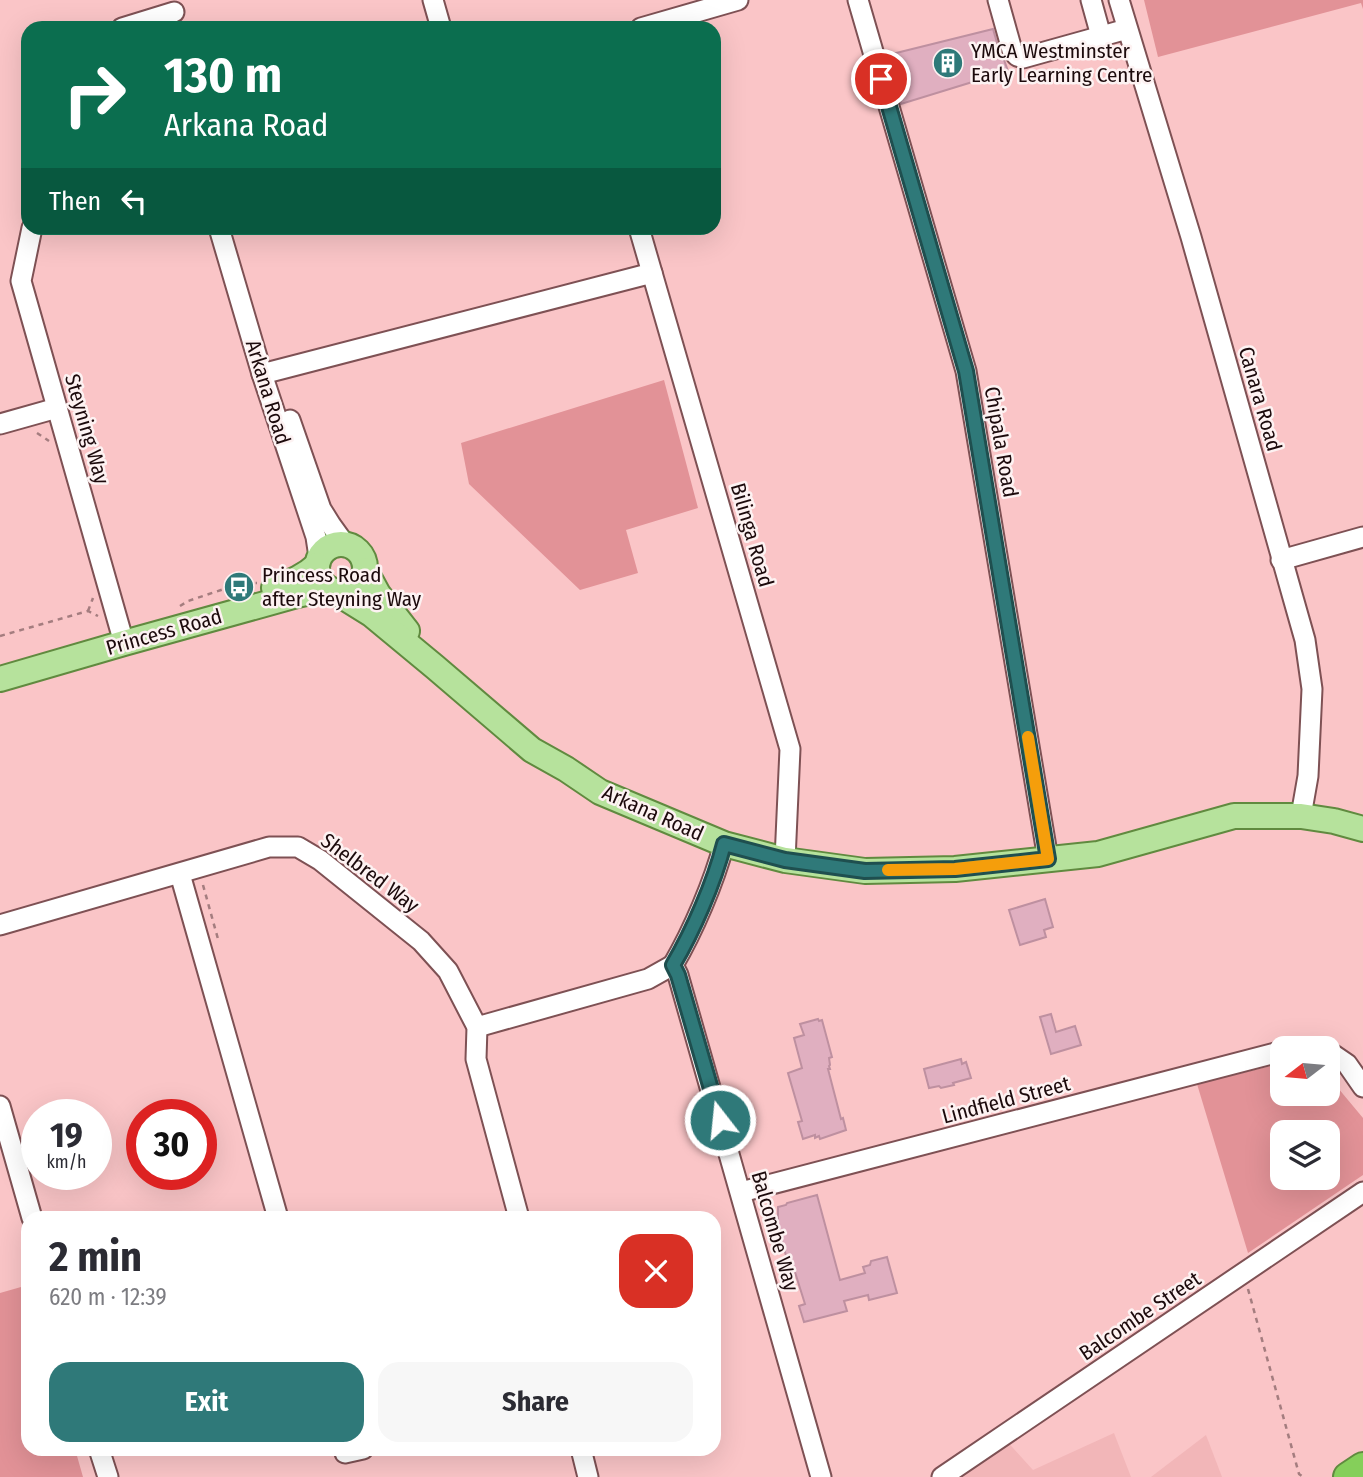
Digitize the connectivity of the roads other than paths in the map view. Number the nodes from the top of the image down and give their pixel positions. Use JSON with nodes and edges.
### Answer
{"nodes":[{"id":1,"x":433,"y":0,"type":"edge"},
{"id":2,"x":738,"y":0,"type":"edge"},
{"id":3,"x":858,"y":0,"type":"edge"},
{"id":4,"x":998,"y":0,"type":"edge"},
{"id":5,"x":1091,"y":0,"type":"edge"},
{"id":6,"x":1119,"y":0,"type":"edge"},
{"id":7,"x":697,"y":5,"type":"edge"},
{"id":8,"x":167,"y":14,"type":"edge"},
{"id":9,"x":144,"y":21,"type":"edge"},
{"id":10,"x":439,"y":21,"type":"edge"},
{"id":11,"x":658,"y":21,"type":"edge"},
{"id":12,"x":1127,"y":29,"type":"junction"},
{"id":13,"x":1101,"y":36,"type":"junction"},
{"id":14,"x":31,"y":235,"type":"edge"},
{"id":15,"x":221,"y":235,"type":"edge"},
{"id":16,"x":235,"y":235,"type":"edge"},
{"id":17,"x":641,"y":235,"type":"edge"},
{"id":18,"x":652,"y":272,"type":"junction"},
{"id":19,"x":267,"y":373,"type":"junction"},
{"id":20,"x":57,"y":408,"type":"junction"},
{"id":21,"x":0,"y":424,"type":"edge"},
{"id":22,"x":1363,"y":537,"type":"edge"},
{"id":23,"x":344,"y":543,"type":"junction"},
{"id":24,"x":1281,"y":560,"type":"junction"},
{"id":25,"x":318,"y":561,"type":"junction"},
{"id":26,"x":365,"y":570,"type":"junction"},
{"id":27,"x":331,"y":590,"type":"junction"},
{"id":28,"x":120,"y":632,"type":"junction"},
{"id":29,"x":0,"y":665,"type":"edge"},
{"id":30,"x":435,"y":667,"type":"junction"},
{"id":31,"x":0,"y":679,"type":"edge"},
{"id":32,"x":1301,"y":816,"type":"junction"},
{"id":33,"x":1363,"y":830,"type":"edge"},
{"id":34,"x":724,"y":844,"type":"junction"},
{"id":35,"x":1048,"y":859,"type":"junction"},
{"id":36,"x":785,"y":860,"type":"junction"},
{"id":37,"x":180,"y":874,"type":"junction"},
{"id":38,"x":0,"y":925,"type":"edge"},
{"id":39,"x":673,"y":965,"type":"junction"},
{"id":40,"x":477,"y":1027,"type":"junction"},
{"id":41,"x":1270,"y":1054,"type":"edge"},
{"id":42,"x":1340,"y":1059,"type":"edge"},
{"id":43,"x":1363,"y":1087,"type":"edge"},
{"id":44,"x":0,"y":1106,"type":"edge"},
{"id":45,"x":741,"y":1192,"type":"junction"},
{"id":46,"x":1363,"y":1192,"type":"edge"},
{"id":47,"x":30,"y":1211,"type":"edge"},
{"id":48,"x":276,"y":1211,"type":"edge"},
{"id":49,"x":517,"y":1211,"type":"edge"},
{"id":50,"x":101,"y":1456,"type":"edge"},
{"id":51,"x":583,"y":1456,"type":"edge"},
{"id":52,"x":1363,"y":1467,"type":"edge"},
{"id":53,"x":108,"y":1477,"type":"edge"},
{"id":54,"x":588,"y":1477,"type":"edge"},
{"id":55,"x":821,"y":1477,"type":"edge"},
{"id":56,"x":942,"y":1477,"type":"edge"},
{"id":57,"x":1348,"y":1477,"type":"edge"}],
"edges":[{"from":1,"to":10,"type":"street"},
{"from":2,"to":7,"type":"street"},
{"from":3,"to":35,"type":"street","name":"Chipala Road"},
{"from":4,"to":13,"type":"street"},
{"from":5,"to":13,"type":"street"},
{"from":6,"to":12,"type":"street","name":"Canara Road"},
{"from":7,"to":11,"type":"street"},
{"from":8,"to":9,"type":"street"},
{"from":12,"to":13,"type":"street"},
{"from":12,"to":24,"type":"street","name":"Canara Road"},
{"from":14,"to":20,"type":"street","name":"Steyning Way"},
{"from":15,"to":19,"type":"street","name":"Arkana Road"},
{"from":16,"to":19,"type":"street","name":"Arkana Road"},
{"from":17,"to":18,"type":"street","name":"Bilinga Road"},
{"from":18,"to":19,"type":"street"},
{"from":18,"to":36,"type":"street","name":"Bilinga Road"},
{"from":19,"to":23,"type":"street","name":"Arkana Road"},
{"from":19,"to":25,"type":"street","name":"Arkana Road"},
{"from":20,"to":21,"type":"street"},
{"from":20,"to":28,"type":"street","name":"Steyning Way"},
{"from":22,"to":24,"type":"street"},
{"from":23,"to":25,"type":"main road"},
{"from":23,"to":26,"type":"main road"},
{"from":24,"to":32,"type":"street","name":"Canara Road"},
{"from":25,"to":27,"type":"main road"},
{"from":25,"to":28,"type":"main road","name":"Princess Road"},
{"from":26,"to":27,"type":"main road"},
{"from":26,"to":30,"type":"main road","name":"Arkana Road"},
{"from":27,"to":28,"type":"main road","name":"Princess Road"},
{"from":27,"to":30,"type":"main road","name":"Arkana Road"},
{"from":28,"to":29,"type":"main road","name":"Princess Road"},
{"from":28,"to":31,"type":"main road","name":"Princess Road"},
{"from":30,"to":34,"type":"main road","name":"Arkana Road"},
{"from":32,"to":33,"type":"main road","name":"Arkana Road"},
{"from":32,"to":35,"type":"main road","name":"Arkana Road"},
{"from":34,"to":36,"type":"main road","name":"Arkana Road"},
{"from":34,"to":39,"type":"street"},
{"from":35,"to":36,"type":"main road","name":"Arkana Road"},
{"from":37,"to":38,"type":"street","name":"Shelbred Way"},
{"from":37,"to":40,"type":"street","name":"Shelbred Way"},
{"from":37,"to":48,"type":"street"},
{"from":39,"to":40,"type":"street"},
{"from":39,"to":45,"type":"street","name":"Balcombe Way"},
{"from":40,"to":49,"type":"street","name":"Shelbred Way"},
{"from":41,"to":45,"type":"street","name":"Lindfield Street"},
{"from":42,"to":43,"type":"street"},
{"from":44,"to":47,"type":"street"},
{"from":45,"to":55,"type":"street","name":"Balcombe Way"},
{"from":46,"to":56,"type":"street","name":"Balcombe Street"},
{"from":50,"to":53,"type":"street"},
{"from":51,"to":54,"type":"street"},
{"from":52,"to":57,"type":"highway"}]}
